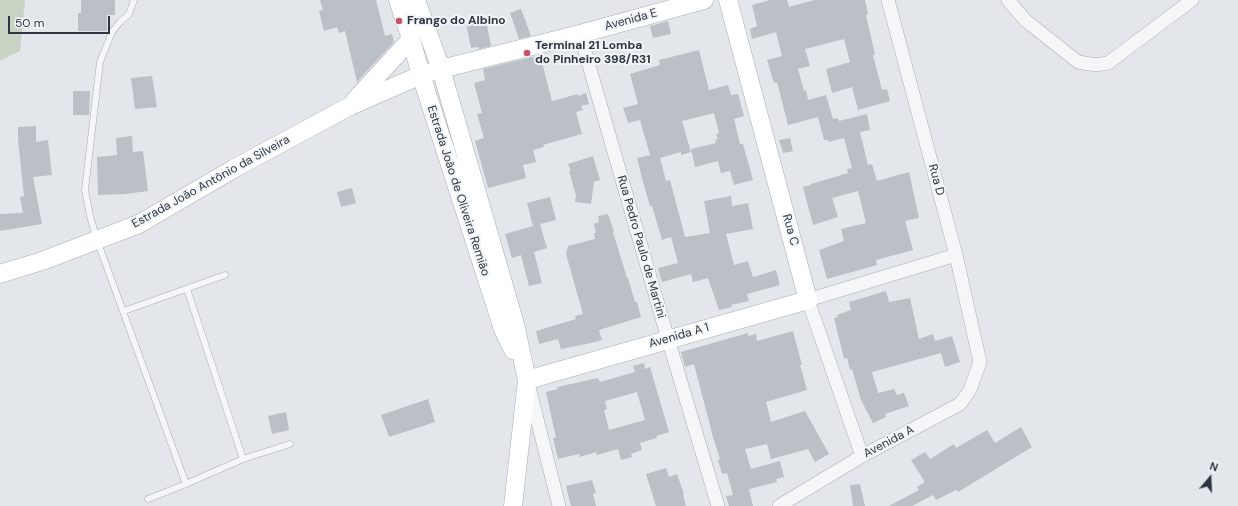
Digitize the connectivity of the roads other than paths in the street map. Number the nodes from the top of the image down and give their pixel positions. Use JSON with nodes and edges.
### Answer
{"nodes":[{"id":1,"x":134,"y":0,"type":"edge"},
{"id":2,"x":398,"y":0,"type":"edge"},
{"id":3,"x":416,"y":0,"type":"edge"},
{"id":4,"x":704,"y":0,"type":"edge"},
{"id":5,"x":728,"y":0,"type":"edge"},
{"id":6,"x":888,"y":0,"type":"edge"},
{"id":7,"x":1008,"y":0,"type":"edge"},
{"id":8,"x":1192,"y":0,"type":"edge"},
{"id":9,"x":580,"y":34,"type":"junction"},
{"id":10,"x":411,"y":39,"type":"junction"},
{"id":11,"x":440,"y":68,"type":"junction"},
{"id":12,"x":421,"y":75,"type":"junction"},
{"id":13,"x":350,"y":106,"type":"junction"},
{"id":14,"x":97,"y":240,"type":"junction"},
{"id":15,"x":956,"y":255,"type":"junction"},
{"id":16,"x":0,"y":274,"type":"edge"},
{"id":17,"x":226,"y":275,"type":"dead end"},
{"id":18,"x":187,"y":289,"type":"junction"},
{"id":19,"x":808,"y":300,"type":"junction"},
{"id":20,"x":124,"y":311,"type":"junction"},
{"id":21,"x":668,"y":339,"type":"junction"},
{"id":22,"x":980,"y":362,"type":"joint"},
{"id":23,"x":527,"y":380,"type":"junction"},
{"id":24,"x":290,"y":444,"type":"dead end"},
{"id":25,"x":862,"y":456,"type":"junction"},
{"id":26,"x":243,"y":460,"type":"junction"},
{"id":27,"x":186,"y":484,"type":"junction"},
{"id":28,"x":148,"y":499,"type":"dead end"},
{"id":29,"x":513,"y":506,"type":"edge"},
{"id":30,"x":559,"y":506,"type":"edge"},
{"id":31,"x":718,"y":506,"type":"edge"},
{"id":32,"x":780,"y":506,"type":"edge"}],
"edges":[{"from":1,"to":14,"type":"lane"},
{"from":2,"to":10,"type":"main road","name":"Estrada João de Oliveira Remião"},
{"from":3,"to":11,"type":"main road","name":"Estrada João de Oliveira Remião"},
{"from":4,"to":9,"type":"main road","name":"Avenida E"},
{"from":5,"to":19,"type":"main road","name":"Rua C"},
{"from":6,"to":15,"type":"street","name":"Rua D"},
{"from":7,"to":8,"type":"street"},
{"from":9,"to":11,"type":"main road","name":"Avenida E"},
{"from":9,"to":21,"type":"street","name":"Rua Pedro Paulo de Martini"},
{"from":10,"to":11,"type":"main road"},
{"from":10,"to":12,"type":"main road","name":"Estrada João de Oliveira Remião"},
{"from":10,"to":13,"type":"main road","name":"Estrada João Antônio da Silveira"},
{"from":11,"to":12,"type":"main road","name":"Estrada João Antônio da Silveira"},
{"from":11,"to":23,"type":"main road","name":"Estrada João de Oliveira Remião"},
{"from":12,"to":13,"type":"main road","name":"Estrada João Antônio da Silveira"},
{"from":12,"to":23,"type":"main road","name":"Estrada João de Oliveira Remião"},
{"from":13,"to":14,"type":"main road","name":"Estrada João Antônio da Silveira"},
{"from":14,"to":16,"type":"main road","name":"Estrada João Antônio da Silveira"},
{"from":14,"to":20,"type":"lane"},
{"from":15,"to":19,"type":"street","name":"Avenida A 1"},
{"from":15,"to":22,"type":"street","name":"Rua D"},
{"from":17,"to":18,"type":"lane"},
{"from":18,"to":20,"type":"lane"},
{"from":18,"to":26,"type":"lane"},
{"from":19,"to":21,"type":"main road","name":"Avenida A 1"},
{"from":19,"to":25,"type":"street","name":"Rua C"},
{"from":20,"to":27,"type":"lane"},
{"from":21,"to":23,"type":"main road","name":"Avenida A 1"},
{"from":21,"to":31,"type":"street","name":"Rua Pedro Paulo de Martini"},
{"from":22,"to":25,"type":"street","name":"Avenida A"},
{"from":23,"to":29,"type":"main road","name":"Estrada João de Oliveira Remião"},
{"from":23,"to":30,"type":"street"},
{"from":24,"to":26,"type":"lane"},
{"from":25,"to":32,"type":"street","name":"Avenida A"},
{"from":26,"to":27,"type":"lane"},
{"from":27,"to":28,"type":"lane"}]}
